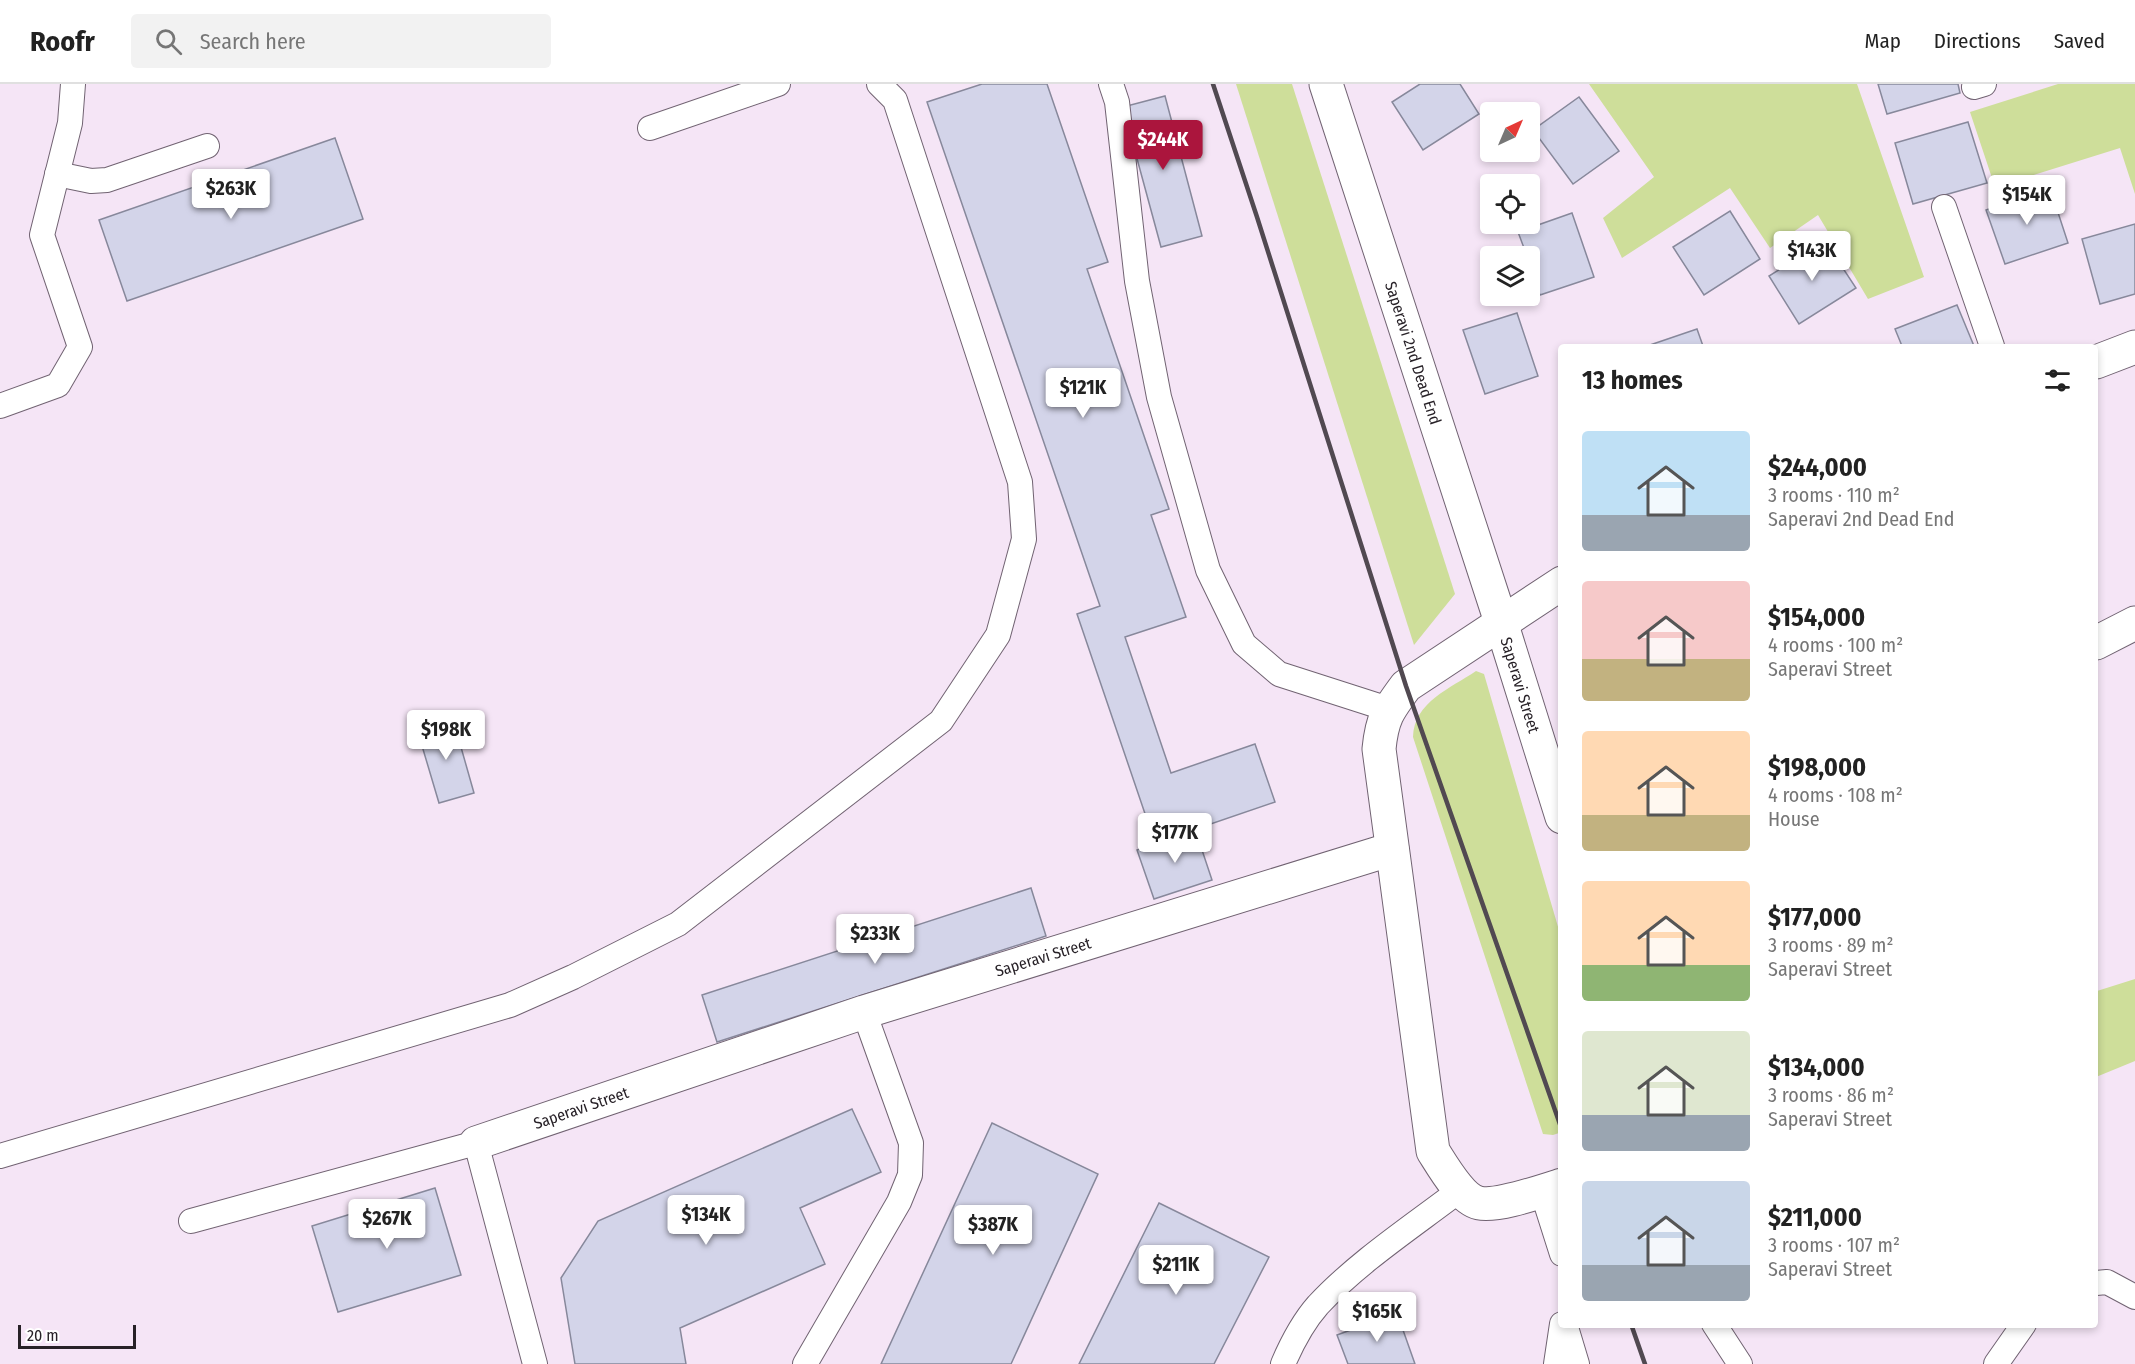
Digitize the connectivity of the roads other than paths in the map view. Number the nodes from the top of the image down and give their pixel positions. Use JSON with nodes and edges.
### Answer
{"nodes":[{"id":1,"x":73,"y":84,"type":"edge"},
{"id":2,"x":778,"y":84,"type":"edge"},
{"id":3,"x":879,"y":84,"type":"edge"},
{"id":4,"x":1111,"y":84,"type":"edge"},
{"id":5,"x":1326,"y":84,"type":"edge"},
{"id":6,"x":650,"y":128,"type":"dead end"},
{"id":7,"x":207,"y":146,"type":"dead end"},
{"id":8,"x":57,"y":174,"type":"junction"},
{"id":9,"x":1944,"y":207,"type":"dead end"},
{"id":10,"x":1991,"y":344,"type":"edge"},
{"id":11,"x":2135,"y":347,"type":"edge"},
{"id":12,"x":2098,"y":361,"type":"edge"},
{"id":13,"x":0,"y":406,"type":"edge"},
{"id":14,"x":1558,"y":586,"type":"edge"},
{"id":15,"x":1501,"y":622,"type":"junction"},
{"id":16,"x":2135,"y":623,"type":"edge"},
{"id":17,"x":2098,"y":642,"type":"edge"},
{"id":18,"x":1388,"y":710,"type":"junction"},
{"id":19,"x":1558,"y":804,"type":"edge"},
{"id":20,"x":1392,"y":849,"type":"junction"},
{"id":21,"x":864,"y":1012,"type":"junction"},
{"id":22,"x":476,"y":1143,"type":"junction"},
{"id":23,"x":0,"y":1156,"type":"edge"},
{"id":24,"x":1552,"y":1188,"type":"edge"},
{"id":25,"x":1461,"y":1190,"type":"junction"},
{"id":26,"x":191,"y":1221,"type":"dead end"},
{"id":27,"x":1558,"y":1228,"type":"edge"},
{"id":28,"x":2098,"y":1283,"type":"edge"},
{"id":29,"x":2135,"y":1297,"type":"edge"},
{"id":30,"x":1562,"y":1328,"type":"edge"},
{"id":31,"x":1564,"y":1328,"type":"edge"},
{"id":32,"x":1717,"y":1328,"type":"edge"},
{"id":33,"x":2021,"y":1328,"type":"edge"},
{"id":34,"x":535,"y":1364,"type":"edge"},
{"id":35,"x":805,"y":1364,"type":"edge"},
{"id":36,"x":1283,"y":1364,"type":"edge"},
{"id":37,"x":1556,"y":1364,"type":"edge"},
{"id":38,"x":1577,"y":1364,"type":"edge"},
{"id":39,"x":1740,"y":1364,"type":"edge"},
{"id":40,"x":1995,"y":1364,"type":"edge"}],
"edges":[{"from":1,"to":8,"type":"lane"},
{"from":2,"to":6,"type":"lane"},
{"from":3,"to":23,"type":"lane"},
{"from":4,"to":18,"type":"lane"},
{"from":5,"to":15,"type":"street","name":"Saperavi 2nd Dead End"},
{"from":7,"to":8,"type":"lane"},
{"from":8,"to":13,"type":"lane"},
{"from":9,"to":10,"type":"lane"},
{"from":11,"to":12,"type":"street"},
{"from":14,"to":15,"type":"street","name":"Saperavi Street"},
{"from":15,"to":18,"type":"street"},
{"from":15,"to":19,"type":"street","name":"Saperavi Street"},
{"from":16,"to":17,"type":"street"},
{"from":18,"to":20,"type":"street"},
{"from":20,"to":21,"type":"street","name":"Saperavi Street"},
{"from":20,"to":25,"type":"street"},
{"from":21,"to":22,"type":"street","name":"Saperavi Street"},
{"from":21,"to":35,"type":"lane"},
{"from":22,"to":26,"type":"lane"},
{"from":22,"to":34,"type":"lane"},
{"from":24,"to":25,"type":"street"},
{"from":24,"to":27,"type":"lane"},
{"from":25,"to":36,"type":"lane"},
{"from":28,"to":29,"type":"lane"},
{"from":30,"to":37,"type":"lane"},
{"from":31,"to":38,"type":"lane"},
{"from":32,"to":39,"type":"lane"},
{"from":33,"to":40,"type":"lane"}]}
